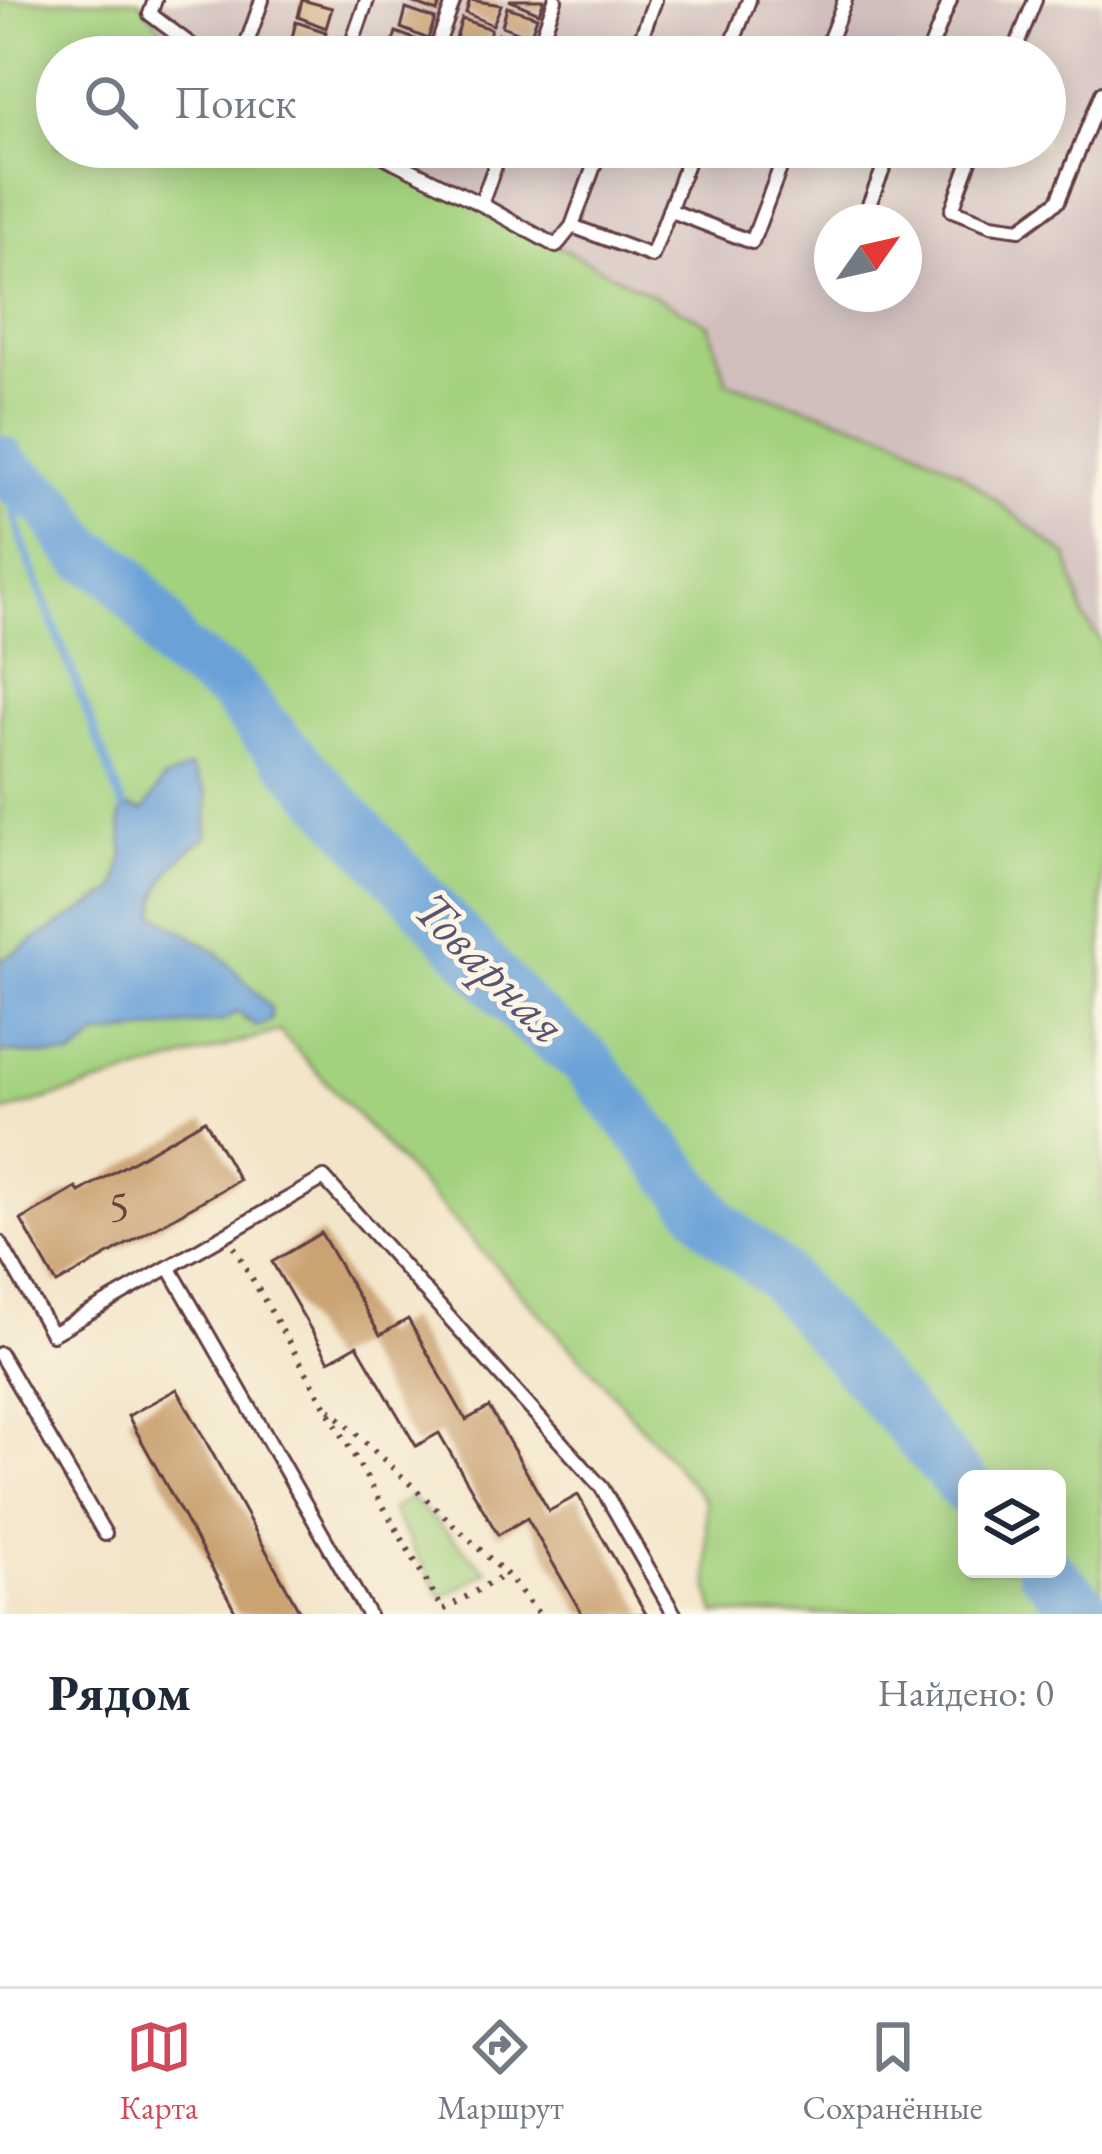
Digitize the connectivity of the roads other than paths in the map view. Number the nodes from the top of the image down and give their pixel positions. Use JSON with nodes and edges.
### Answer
{"nodes":[{"id":1,"x":155,"y":0,"type":"edge"},
{"id":2,"x":262,"y":0,"type":"edge"},
{"id":3,"x":367,"y":0,"type":"edge"},
{"id":4,"x":454,"y":0,"type":"edge"},
{"id":5,"x":555,"y":0,"type":"edge"},
{"id":6,"x":656,"y":0,"type":"edge"},
{"id":7,"x":748,"y":0,"type":"edge"},
{"id":8,"x":845,"y":0,"type":"edge"},
{"id":9,"x":950,"y":0,"type":"edge"},
{"id":10,"x":1035,"y":0,"type":"edge"},
{"id":11,"x":179,"y":36,"type":"edge"},
{"id":12,"x":249,"y":36,"type":"edge"},
{"id":13,"x":354,"y":36,"type":"edge"},
{"id":14,"x":441,"y":36,"type":"edge"},
{"id":15,"x":542,"y":36,"type":"edge"},
{"id":16,"x":642,"y":36,"type":"edge"},
{"id":17,"x":735,"y":36,"type":"edge"},
{"id":18,"x":831,"y":36,"type":"edge"},
{"id":19,"x":935,"y":36,"type":"edge"},
{"id":20,"x":1020,"y":36,"type":"edge"},
{"id":21,"x":1102,"y":93,"type":"edge"},
{"id":22,"x":407,"y":168,"type":"edge"},
{"id":23,"x":494,"y":168,"type":"edge"},
{"id":24,"x":593,"y":168,"type":"edge"},
{"id":25,"x":685,"y":168,"type":"edge"},
{"id":26,"x":780,"y":168,"type":"edge"},
{"id":27,"x":884,"y":168,"type":"edge"},
{"id":28,"x":967,"y":168,"type":"edge"},
{"id":29,"x":481,"y":204,"type":"junction"},
{"id":30,"x":869,"y":204,"type":"edge"},
{"id":31,"x":669,"y":210,"type":"junction"},
{"id":32,"x":572,"y":226,"type":"junction"},
{"id":33,"x":0,"y":1243,"type":"edge"},
{"id":34,"x":169,"y":1267,"type":"junction"},
{"id":35,"x":0,"y":1354,"type":"edge"},
{"id":36,"x":106,"y":1534,"type":"dead end"},
{"id":37,"x":368,"y":1614,"type":"edge"},
{"id":38,"x":674,"y":1614,"type":"edge"}],
"edges":[{"from":1,"to":11,"type":"lane"},
{"from":2,"to":12,"type":"lane"},
{"from":3,"to":13,"type":"lane"},
{"from":4,"to":14,"type":"lane"},
{"from":5,"to":15,"type":"lane"},
{"from":6,"to":16,"type":"lane"},
{"from":7,"to":17,"type":"lane"},
{"from":8,"to":18,"type":"lane"},
{"from":9,"to":19,"type":"lane"},
{"from":10,"to":20,"type":"lane"},
{"from":21,"to":28,"type":"lane"},
{"from":22,"to":29,"type":"lane"},
{"from":23,"to":29,"type":"lane"},
{"from":24,"to":32,"type":"lane"},
{"from":25,"to":31,"type":"lane"},
{"from":26,"to":31,"type":"lane"},
{"from":27,"to":30,"type":"lane"},
{"from":29,"to":32,"type":"lane"},
{"from":31,"to":32,"type":"lane"},
{"from":33,"to":34,"type":"lane"},
{"from":34,"to":37,"type":"lane"},
{"from":34,"to":38,"type":"lane"},
{"from":35,"to":36,"type":"lane"}]}
